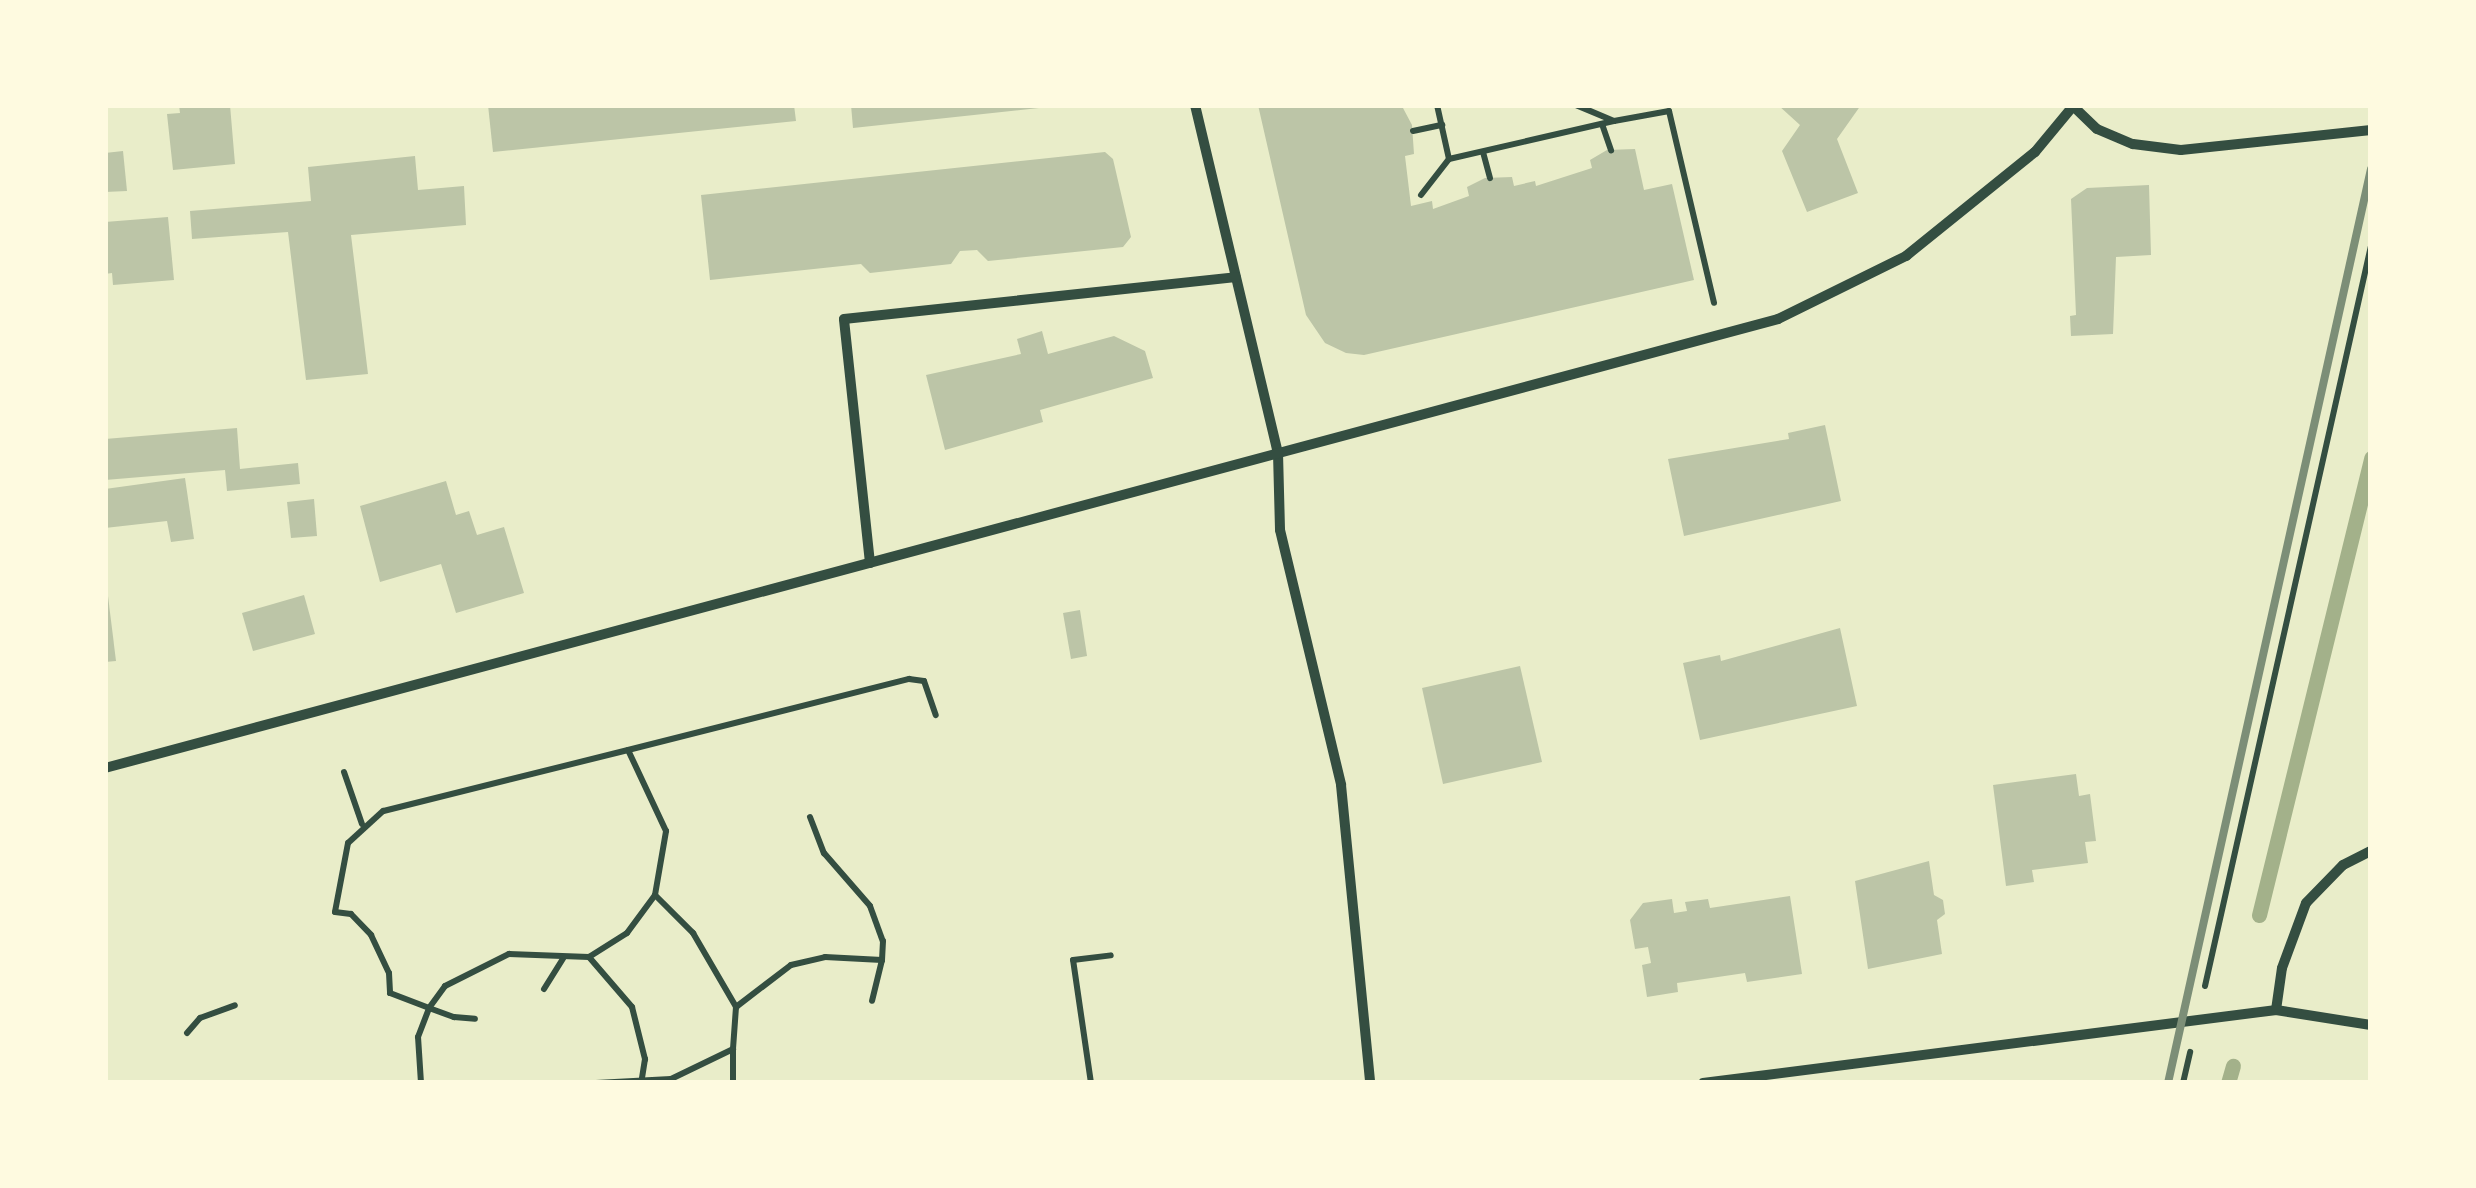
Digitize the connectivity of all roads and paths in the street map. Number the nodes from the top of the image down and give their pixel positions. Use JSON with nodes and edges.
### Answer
{"nodes":[{"id":1,"x":1195,"y":105,"type":"edge"},
{"id":2,"x":1437,"y":105,"type":"edge"},
{"id":3,"x":1576,"y":105,"type":"edge"},
{"id":4,"x":2073,"y":106,"type":"edge"},
{"id":5,"x":1614,"y":122,"type":"junction"},
{"id":6,"x":1602,"y":124,"type":"junction"},
{"id":7,"x":1442,"y":125,"type":"junction"},
{"id":8,"x":2371,"y":130,"type":"edge"},
{"id":9,"x":1413,"y":131,"type":"dead end"},
{"id":10,"x":1611,"y":150,"type":"dead end"},
{"id":11,"x":1484,"y":152,"type":"junction"},
{"id":12,"x":1449,"y":159,"type":"junction"},
{"id":13,"x":1490,"y":178,"type":"dead end"},
{"id":14,"x":1421,"y":195,"type":"dead end"},
{"id":15,"x":2371,"y":246,"type":"edge"},
{"id":16,"x":1236,"y":277,"type":"junction"},
{"id":17,"x":1714,"y":303,"type":"dead end"},
{"id":18,"x":1278,"y":453,"type":"junction"},
{"id":19,"x":870,"y":563,"type":"junction"},
{"id":20,"x":936,"y":715,"type":"dead end"},
{"id":21,"x":628,"y":750,"type":"junction"},
{"id":22,"x":105,"y":768,"type":"edge"},
{"id":23,"x":344,"y":772,"type":"dead end"},
{"id":24,"x":810,"y":817,"type":"dead end"},
{"id":25,"x":362,"y":824,"type":"junction"},
{"id":26,"x":2371,"y":851,"type":"edge"},
{"id":27,"x":655,"y":896,"type":"junction"},
{"id":28,"x":1112,"y":954,"type":"dead end"},
{"id":29,"x":590,"y":957,"type":"junction"},
{"id":30,"x":563,"y":958,"type":"junction"},
{"id":31,"x":882,"y":960,"type":"junction"},
{"id":32,"x":544,"y":988,"type":"dead end"},
{"id":33,"x":872,"y":1001,"type":"dead end"},
{"id":34,"x":235,"y":1005,"type":"dead end"},
{"id":35,"x":736,"y":1007,"type":"junction"},
{"id":36,"x":429,"y":1008,"type":"junction"},
{"id":37,"x":2276,"y":1010,"type":"junction"},
{"id":38,"x":475,"y":1018,"type":"dead end"},
{"id":39,"x":2198,"y":1018,"type":"junction"},
{"id":40,"x":2371,"y":1024,"type":"edge"},
{"id":41,"x":187,"y":1034,"type":"dead end"},
{"id":42,"x":733,"y":1049,"type":"junction"},
{"id":43,"x":642,"y":1081,"type":"edge"},
{"id":44,"x":596,"y":1082,"type":"edge"},
{"id":45,"x":421,"y":1083,"type":"edge"},
{"id":46,"x":734,"y":1083,"type":"edge"},
{"id":47,"x":1091,"y":1083,"type":"edge"},
{"id":48,"x":1370,"y":1083,"type":"edge"},
{"id":49,"x":1703,"y":1083,"type":"edge"},
{"id":50,"x":2183,"y":1083,"type":"edge"}],
"edges":[{"from":1,"to":16,"type":"street"},
{"from":2,"to":7,"type":"path"},
{"from":3,"to":5,"type":"path"},
{"from":4,"to":8,"type":"street"},
{"from":4,"to":18,"type":"street"},
{"from":5,"to":6,"type":"path"},
{"from":5,"to":17,"type":"path"},
{"from":6,"to":10,"type":"path"},
{"from":6,"to":11,"type":"path"},
{"from":7,"to":9,"type":"path"},
{"from":7,"to":12,"type":"path"},
{"from":11,"to":12,"type":"path"},
{"from":11,"to":13,"type":"path"},
{"from":12,"to":14,"type":"path"},
{"from":15,"to":39,"type":"path"},
{"from":16,"to":18,"type":"street"},
{"from":16,"to":19,"type":"street"},
{"from":18,"to":19,"type":"street"},
{"from":18,"to":48,"type":"street"},
{"from":19,"to":22,"type":"street"},
{"from":20,"to":21,"type":"path"},
{"from":21,"to":25,"type":"path"},
{"from":21,"to":27,"type":"path"},
{"from":23,"to":25,"type":"path"},
{"from":24,"to":31,"type":"path"},
{"from":25,"to":36,"type":"path"},
{"from":26,"to":37,"type":"street"},
{"from":27,"to":29,"type":"path"},
{"from":27,"to":35,"type":"path"},
{"from":28,"to":47,"type":"path"},
{"from":29,"to":30,"type":"path"},
{"from":29,"to":43,"type":"path"},
{"from":30,"to":32,"type":"path"},
{"from":30,"to":36,"type":"path"},
{"from":31,"to":33,"type":"path"},
{"from":31,"to":35,"type":"path"},
{"from":34,"to":41,"type":"path"},
{"from":35,"to":42,"type":"path"},
{"from":36,"to":38,"type":"path"},
{"from":36,"to":45,"type":"path"},
{"from":37,"to":39,"type":"street"},
{"from":37,"to":40,"type":"street"},
{"from":39,"to":49,"type":"street"},
{"from":39,"to":50,"type":"path"},
{"from":42,"to":43,"type":"path"},
{"from":42,"to":46,"type":"path"},
{"from":43,"to":44,"type":"path"}]}
